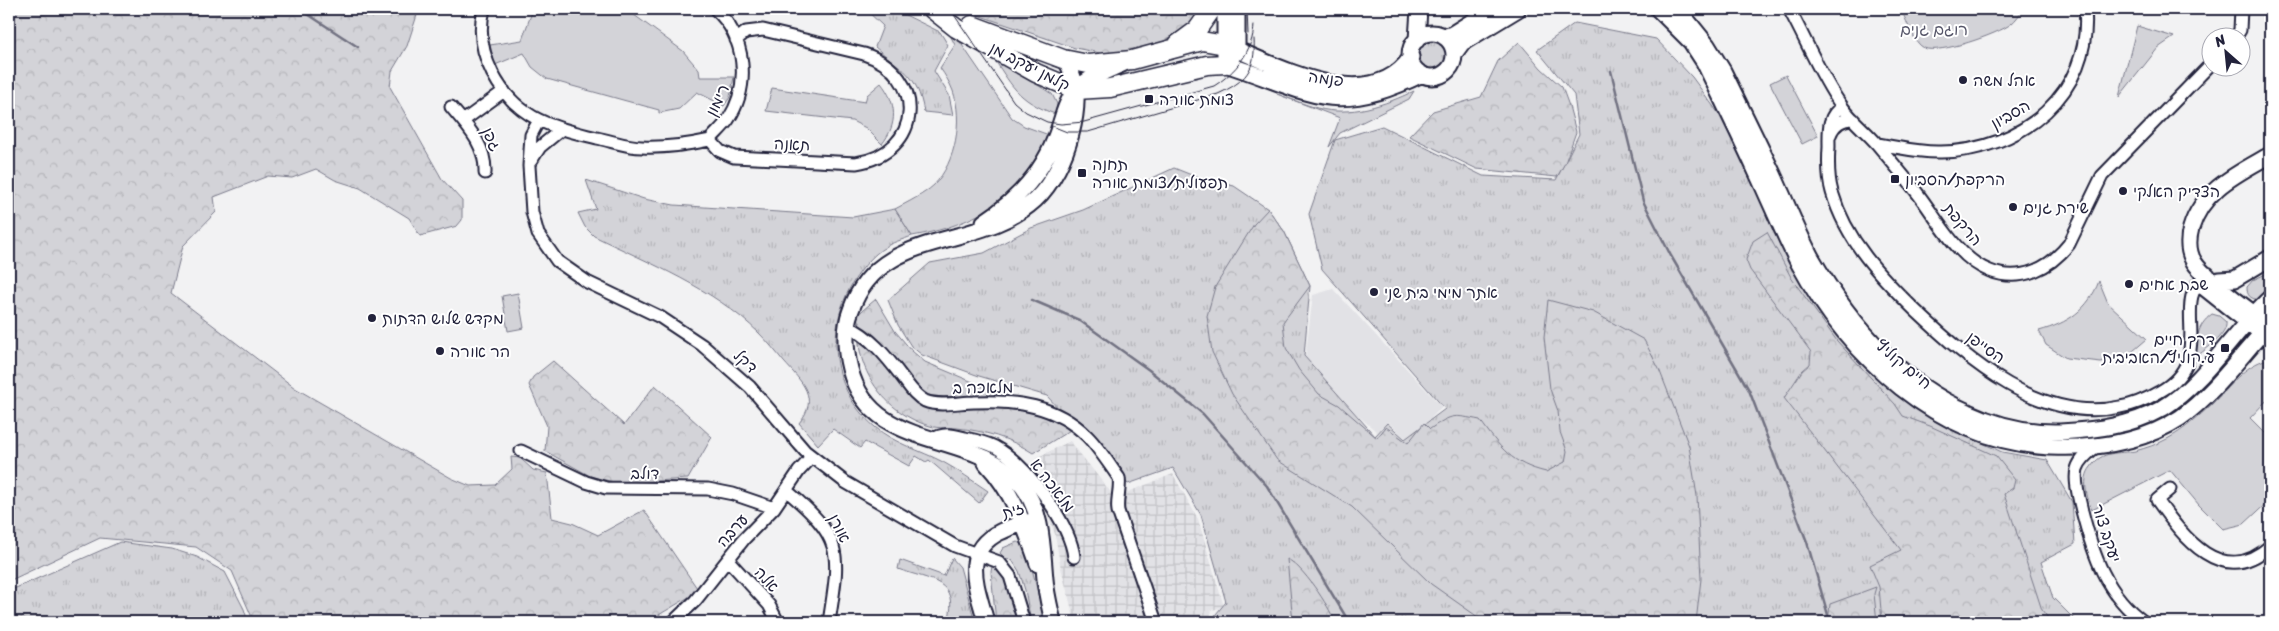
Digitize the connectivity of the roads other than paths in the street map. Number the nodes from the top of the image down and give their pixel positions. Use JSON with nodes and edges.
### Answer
{"nodes":[{"id":1,"x":484,"y":9,"type":"edge"},
{"id":2,"x":715,"y":9,"type":"edge"},
{"id":3,"x":932,"y":9,"type":"edge"},
{"id":4,"x":941,"y":9,"type":"edge"},
{"id":5,"x":1212,"y":9,"type":"edge"},
{"id":6,"x":1225,"y":9,"type":"edge"},
{"id":7,"x":1237,"y":9,"type":"edge"},
{"id":8,"x":1420,"y":9,"type":"edge"},
{"id":9,"x":1492,"y":9,"type":"edge"},
{"id":10,"x":1518,"y":9,"type":"edge"},
{"id":11,"x":1658,"y":9,"type":"edge"},
{"id":12,"x":1678,"y":9,"type":"edge"},
{"id":13,"x":1789,"y":9,"type":"edge"},
{"id":14,"x":2085,"y":9,"type":"edge"},
{"id":15,"x":2241,"y":9,"type":"edge"},
{"id":16,"x":2240,"y":28,"type":"edge"},
{"id":17,"x":1440,"y":35,"type":"junction"},
{"id":18,"x":736,"y":40,"type":"junction"},
{"id":19,"x":1417,"y":40,"type":"junction"},
{"id":20,"x":1231,"y":48,"type":"junction"},
{"id":21,"x":1166,"y":50,"type":"junction"},
{"id":22,"x":1454,"y":54,"type":"junction"},
{"id":23,"x":1411,"y":57,"type":"junction"},
{"id":24,"x":1066,"y":60,"type":"junction"},
{"id":25,"x":1132,"y":60,"type":"junction"},
{"id":26,"x":1225,"y":64,"type":"junction"},
{"id":27,"x":2202,"y":73,"type":"edge"},
{"id":28,"x":1422,"y":74,"type":"junction"},
{"id":29,"x":1076,"y":90,"type":"junction"},
{"id":30,"x":504,"y":91,"type":"junction"},
{"id":31,"x":451,"y":107,"type":"dead end"},
{"id":32,"x":1842,"y":107,"type":"junction"},
{"id":33,"x":1853,"y":119,"type":"junction"},
{"id":34,"x":539,"y":120,"type":"junction"},
{"id":35,"x":463,"y":121,"type":"junction"},
{"id":36,"x":562,"y":129,"type":"junction"},
{"id":37,"x":710,"y":140,"type":"junction"},
{"id":38,"x":1829,"y":142,"type":"junction"},
{"id":39,"x":1877,"y":144,"type":"junction"},
{"id":40,"x":2270,"y":155,"type":"edge"},
{"id":41,"x":529,"y":165,"type":"junction"},
{"id":42,"x":485,"y":173,"type":"dead end"},
{"id":43,"x":2270,"y":258,"type":"edge"},
{"id":44,"x":2252,"y":269,"type":"junction"},
{"id":45,"x":2209,"y":282,"type":"junction"},
{"id":46,"x":2270,"y":298,"type":"edge"},
{"id":47,"x":2240,"y":303,"type":"junction"},
{"id":48,"x":2251,"y":318,"type":"junction"},
{"id":49,"x":847,"y":326,"type":"junction"},
{"id":50,"x":2268,"y":330,"type":"edge"},
{"id":51,"x":932,"y":440,"type":"junction"},
{"id":52,"x":2097,"y":446,"type":"junction"},
{"id":53,"x":521,"y":451,"type":"dead end"},
{"id":54,"x":977,"y":453,"type":"junction"},
{"id":55,"x":812,"y":457,"type":"junction"},
{"id":56,"x":2170,"y":489,"type":"dead end"},
{"id":57,"x":1008,"y":490,"type":"junction"},
{"id":58,"x":787,"y":491,"type":"junction"},
{"id":59,"x":774,"y":508,"type":"junction"},
{"id":60,"x":1029,"y":524,"type":"junction"},
{"id":61,"x":997,"y":534,"type":"junction"},
{"id":62,"x":2270,"y":546,"type":"edge"},
{"id":63,"x":981,"y":556,"type":"junction"},
{"id":64,"x":1074,"y":557,"type":"dead end"},
{"id":65,"x":728,"y":560,"type":"junction"},
{"id":66,"x":673,"y":622,"type":"edge"},
{"id":67,"x":778,"y":622,"type":"edge"},
{"id":68,"x":829,"y":622,"type":"edge"},
{"id":69,"x":986,"y":622,"type":"edge"},
{"id":70,"x":1024,"y":622,"type":"edge"},
{"id":71,"x":1053,"y":622,"type":"edge"},
{"id":72,"x":1156,"y":622,"type":"edge"},
{"id":73,"x":2144,"y":622,"type":"edge"}],
"edges":[{"from":1,"to":30,"type":"street"},
{"from":2,"to":18,"type":"street"},
{"from":3,"to":29,"type":"main road","name":"קלמן יעקב מן"},
{"from":4,"to":24,"type":"main road","name":"קלמן יעקב מן"},
{"from":5,"to":21,"type":"main road"},
{"from":6,"to":20,"type":"main road"},
{"from":7,"to":20,"type":"main road"},
{"from":8,"to":17,"type":"main road"},
{"from":8,"to":19,"type":"main road"},
{"from":9,"to":17,"type":"main road"},
{"from":10,"to":22,"type":"main road"},
{"from":11,"to":52,"type":"main road","name":"חיים קוליץ"},
{"from":12,"to":48,"type":"main road","name":"חיים קוליץ"},
{"from":13,"to":32,"type":"street"},
{"from":14,"to":39,"type":"street","name":"הסביון"},
{"from":15,"to":16,"type":"street"},
{"from":17,"to":19,"type":"main road"},
{"from":17,"to":22,"type":"main road"},
{"from":18,"to":37,"type":"street","name":"רימון"},
{"from":18,"to":37,"type":"street","name":"תאנה"},
{"from":19,"to":23,"type":"main road"},
{"from":20,"to":21,"type":"main road","name":"קלמן יעקב מן"},
{"from":20,"to":23,"type":"main road","name":"פנמה"},
{"from":20,"to":26,"type":"main road"},
{"from":21,"to":25,"type":"main road","name":"קלמן יעקב מן"},
{"from":22,"to":28,"type":"main road"},
{"from":23,"to":28,"type":"main road"},
{"from":24,"to":25,"type":"main road","name":"קלמן יעקב מן"},
{"from":24,"to":29,"type":"main road"},
{"from":25,"to":29,"type":"main road"},
{"from":26,"to":28,"type":"main road","name":"פנמה"},
{"from":26,"to":29,"type":"main road","name":"קלמן יעקב מן"},
{"from":27,"to":39,"type":"street","name":"הרקפת"},
{"from":29,"to":49,"type":"main road"},
{"from":30,"to":34,"type":"street"},
{"from":30,"to":35,"type":"street","name":"גפן"},
{"from":31,"to":35,"type":"street","name":"גפן"},
{"from":32,"to":33,"type":"street","name":"הרקפת"},
{"from":32,"to":38,"type":"street","name":"הסייפן"},
{"from":33,"to":38,"type":"street","name":"הסייפן"},
{"from":33,"to":39,"type":"street","name":"הרקפת"},
{"from":34,"to":36,"type":"street"},
{"from":34,"to":41,"type":"street","name":"דקל"},
{"from":35,"to":42,"type":"street","name":"גפן"},
{"from":36,"to":37,"type":"street"},
{"from":36,"to":41,"type":"street"},
{"from":38,"to":45,"type":"street","name":"הסייפן"},
{"from":40,"to":45,"type":"main road"},
{"from":41,"to":55,"type":"street","name":"דקל"},
{"from":43,"to":44,"type":"main road"},
{"from":44,"to":45,"type":"main road"},
{"from":44,"to":47,"type":"main road"},
{"from":45,"to":47,"type":"main road"},
{"from":45,"to":48,"type":"main road"},
{"from":46,"to":48,"type":"main road","name":"חיים קוליץ"},
{"from":47,"to":48,"type":"main road"},
{"from":48,"to":50,"type":"main road"},
{"from":49,"to":51,"type":"main road"},
{"from":49,"to":72,"type":"street","name":"מלאכה ב"},
{"from":50,"to":52,"type":"main road","name":"חיים קוליץ"},
{"from":51,"to":54,"type":"main road"},
{"from":51,"to":64,"type":"street","name":"מלאכה א"},
{"from":52,"to":73,"type":"street","name":"יעקב צור"},
{"from":53,"to":59,"type":"street","name":"דולב"},
{"from":54,"to":57,"type":"main road"},
{"from":54,"to":60,"type":"main road"},
{"from":55,"to":58,"type":"street","name":"ערבה"},
{"from":55,"to":63,"type":"street","name":"דקל"},
{"from":56,"to":62,"type":"street"},
{"from":57,"to":60,"type":"main road"},
{"from":57,"to":61,"type":"main road"},
{"from":58,"to":59,"type":"street","name":"ערבה"},
{"from":58,"to":68,"type":"street","name":"אורן"},
{"from":59,"to":65,"type":"street","name":"ערבה"},
{"from":60,"to":61,"type":"main road","name":"זית"},
{"from":60,"to":63,"type":"main road","name":"זית"},
{"from":60,"to":71,"type":"main road"},
{"from":61,"to":63,"type":"main road","name":"זית"},
{"from":63,"to":69,"type":"main road"},
{"from":63,"to":70,"type":"street","name":"דקל"},
{"from":65,"to":66,"type":"street","name":"ערבה"},
{"from":65,"to":67,"type":"street","name":"אלה"}]}
